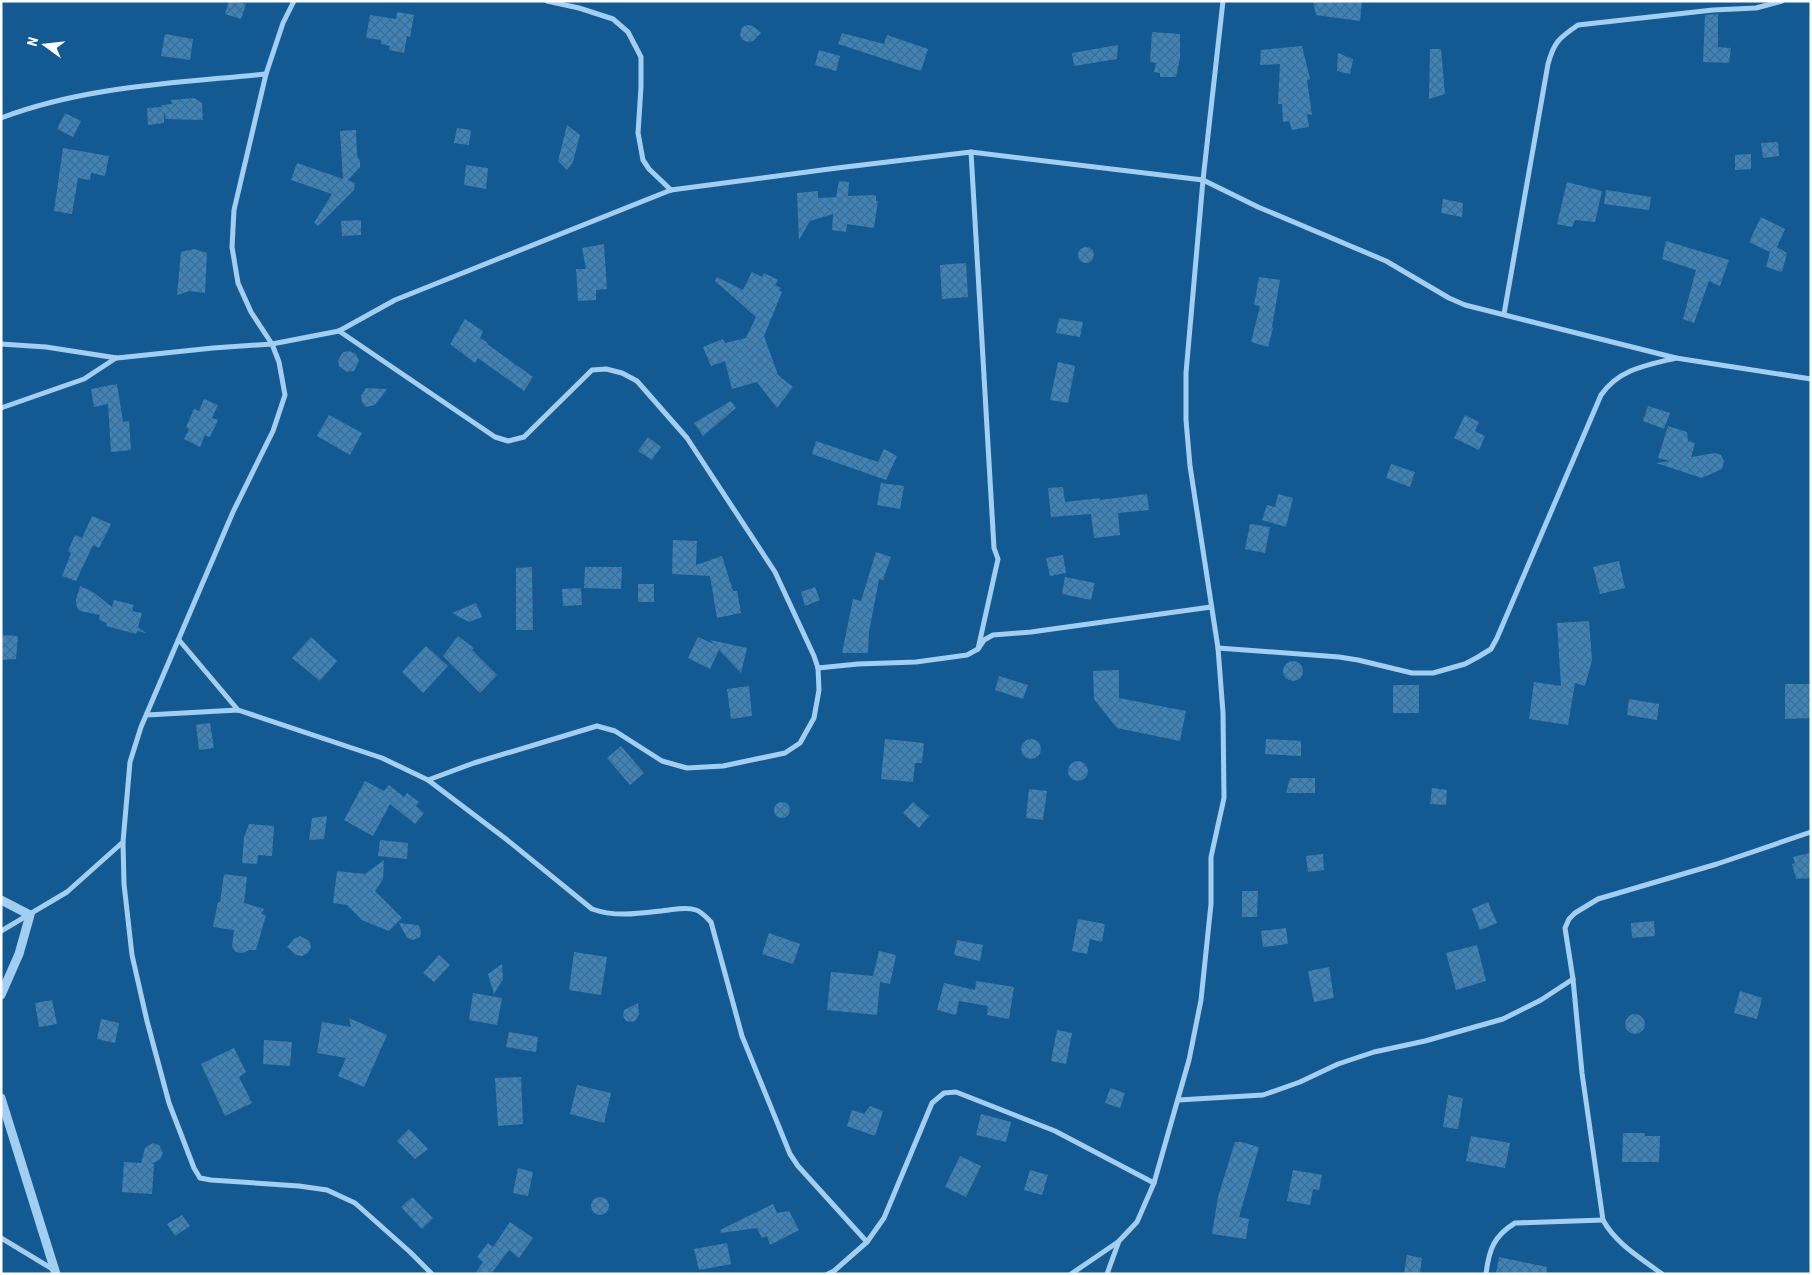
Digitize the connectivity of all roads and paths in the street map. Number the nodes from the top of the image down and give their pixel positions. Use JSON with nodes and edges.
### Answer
{"nodes":[{"id":1,"x":294,"y":1,"type":"edge"},
{"id":2,"x":547,"y":1,"type":"edge"},
{"id":3,"x":1223,"y":1,"type":"edge"},
{"id":4,"x":1782,"y":1,"type":"edge"},
{"id":5,"x":266,"y":74,"type":"junction"},
{"id":6,"x":1,"y":118,"type":"edge"},
{"id":7,"x":971,"y":152,"type":"junction"},
{"id":8,"x":1203,"y":180,"type":"junction"},
{"id":9,"x":671,"y":190,"type":"junction"},
{"id":10,"x":1504,"y":314,"type":"junction"},
{"id":11,"x":339,"y":331,"type":"junction"},
{"id":12,"x":1,"y":344,"type":"edge"},
{"id":13,"x":272,"y":344,"type":"junction"},
{"id":14,"x":117,"y":358,"type":"junction"},
{"id":15,"x":1676,"y":358,"type":"junction"},
{"id":16,"x":1811,"y":379,"type":"edge"},
{"id":17,"x":1,"y":408,"type":"edge"},
{"id":18,"x":1211,"y":607,"type":"junction"},
{"id":19,"x":179,"y":640,"type":"junction"},
{"id":20,"x":1218,"y":648,"type":"junction"},
{"id":21,"x":978,"y":649,"type":"junction"},
{"id":22,"x":818,"y":668,"type":"junction"},
{"id":23,"x":238,"y":710,"type":"junction"},
{"id":24,"x":147,"y":715,"type":"junction"},
{"id":25,"x":428,"y":780,"type":"junction"},
{"id":26,"x":1811,"y":832,"type":"edge"},
{"id":27,"x":124,"y":842,"type":"junction"},
{"id":28,"x":1,"y":900,"type":"edge"},
{"id":29,"x":30,"y":914,"type":"junction"},
{"id":30,"x":1,"y":931,"type":"edge"},
{"id":31,"x":1572,"y":979,"type":"junction"},
{"id":32,"x":1,"y":995,"type":"edge"},
{"id":33,"x":1,"y":1098,"type":"edge"},
{"id":34,"x":1178,"y":1100,"type":"junction"},
{"id":35,"x":1154,"y":1183,"type":"junction"},
{"id":36,"x":1604,"y":1220,"type":"junction"},
{"id":37,"x":1,"y":1238,"type":"edge"},
{"id":38,"x":1119,"y":1241,"type":"junction"},
{"id":39,"x":867,"y":1242,"type":"junction"},
{"id":40,"x":55,"y":1272,"type":"edge"},
{"id":41,"x":432,"y":1274,"type":"edge"},
{"id":42,"x":828,"y":1274,"type":"edge"},
{"id":43,"x":1071,"y":1274,"type":"edge"},
{"id":44,"x":1107,"y":1274,"type":"edge"},
{"id":45,"x":1486,"y":1274,"type":"edge"},
{"id":46,"x":1662,"y":1274,"type":"edge"}],
"edges":[{"from":1,"to":5,"type":"street"},
{"from":2,"to":9,"type":"street"},
{"from":3,"to":8,"type":"street"},
{"from":4,"to":10,"type":"street"},
{"from":5,"to":6,"type":"street"},
{"from":5,"to":13,"type":"street"},
{"from":7,"to":8,"type":"street"},
{"from":7,"to":9,"type":"street"},
{"from":7,"to":21,"type":"street"},
{"from":8,"to":10,"type":"street"},
{"from":8,"to":18,"type":"street"},
{"from":9,"to":11,"type":"street"},
{"from":10,"to":15,"type":"street"},
{"from":11,"to":13,"type":"street"},
{"from":11,"to":22,"type":"street"},
{"from":12,"to":14,"type":"street"},
{"from":13,"to":14,"type":"street"},
{"from":13,"to":19,"type":"street"},
{"from":14,"to":17,"type":"street"},
{"from":15,"to":16,"type":"street"},
{"from":15,"to":20,"type":"street"},
{"from":18,"to":20,"type":"street"},
{"from":18,"to":21,"type":"street"},
{"from":19,"to":23,"type":"street"},
{"from":19,"to":24,"type":"street"},
{"from":20,"to":34,"type":"street"},
{"from":21,"to":22,"type":"street"},
{"from":22,"to":25,"type":"street"},
{"from":23,"to":24,"type":"street"},
{"from":23,"to":25,"type":"street"},
{"from":24,"to":27,"type":"street"},
{"from":25,"to":39,"type":"street"},
{"from":26,"to":31,"type":"street"},
{"from":27,"to":29,"type":"street"},
{"from":27,"to":41,"type":"street"},
{"from":28,"to":29,"type":"street"},
{"from":29,"to":30,"type":"street"},
{"from":29,"to":32,"type":"street"},
{"from":31,"to":34,"type":"street"},
{"from":31,"to":36,"type":"street"},
{"from":33,"to":40,"type":"street"},
{"from":34,"to":35,"type":"street"},
{"from":35,"to":38,"type":"street"},
{"from":35,"to":39,"type":"street"},
{"from":36,"to":45,"type":"street"},
{"from":36,"to":46,"type":"street"},
{"from":37,"to":40,"type":"street"},
{"from":38,"to":43,"type":"street"},
{"from":38,"to":44,"type":"street"},
{"from":39,"to":42,"type":"street"}]}
